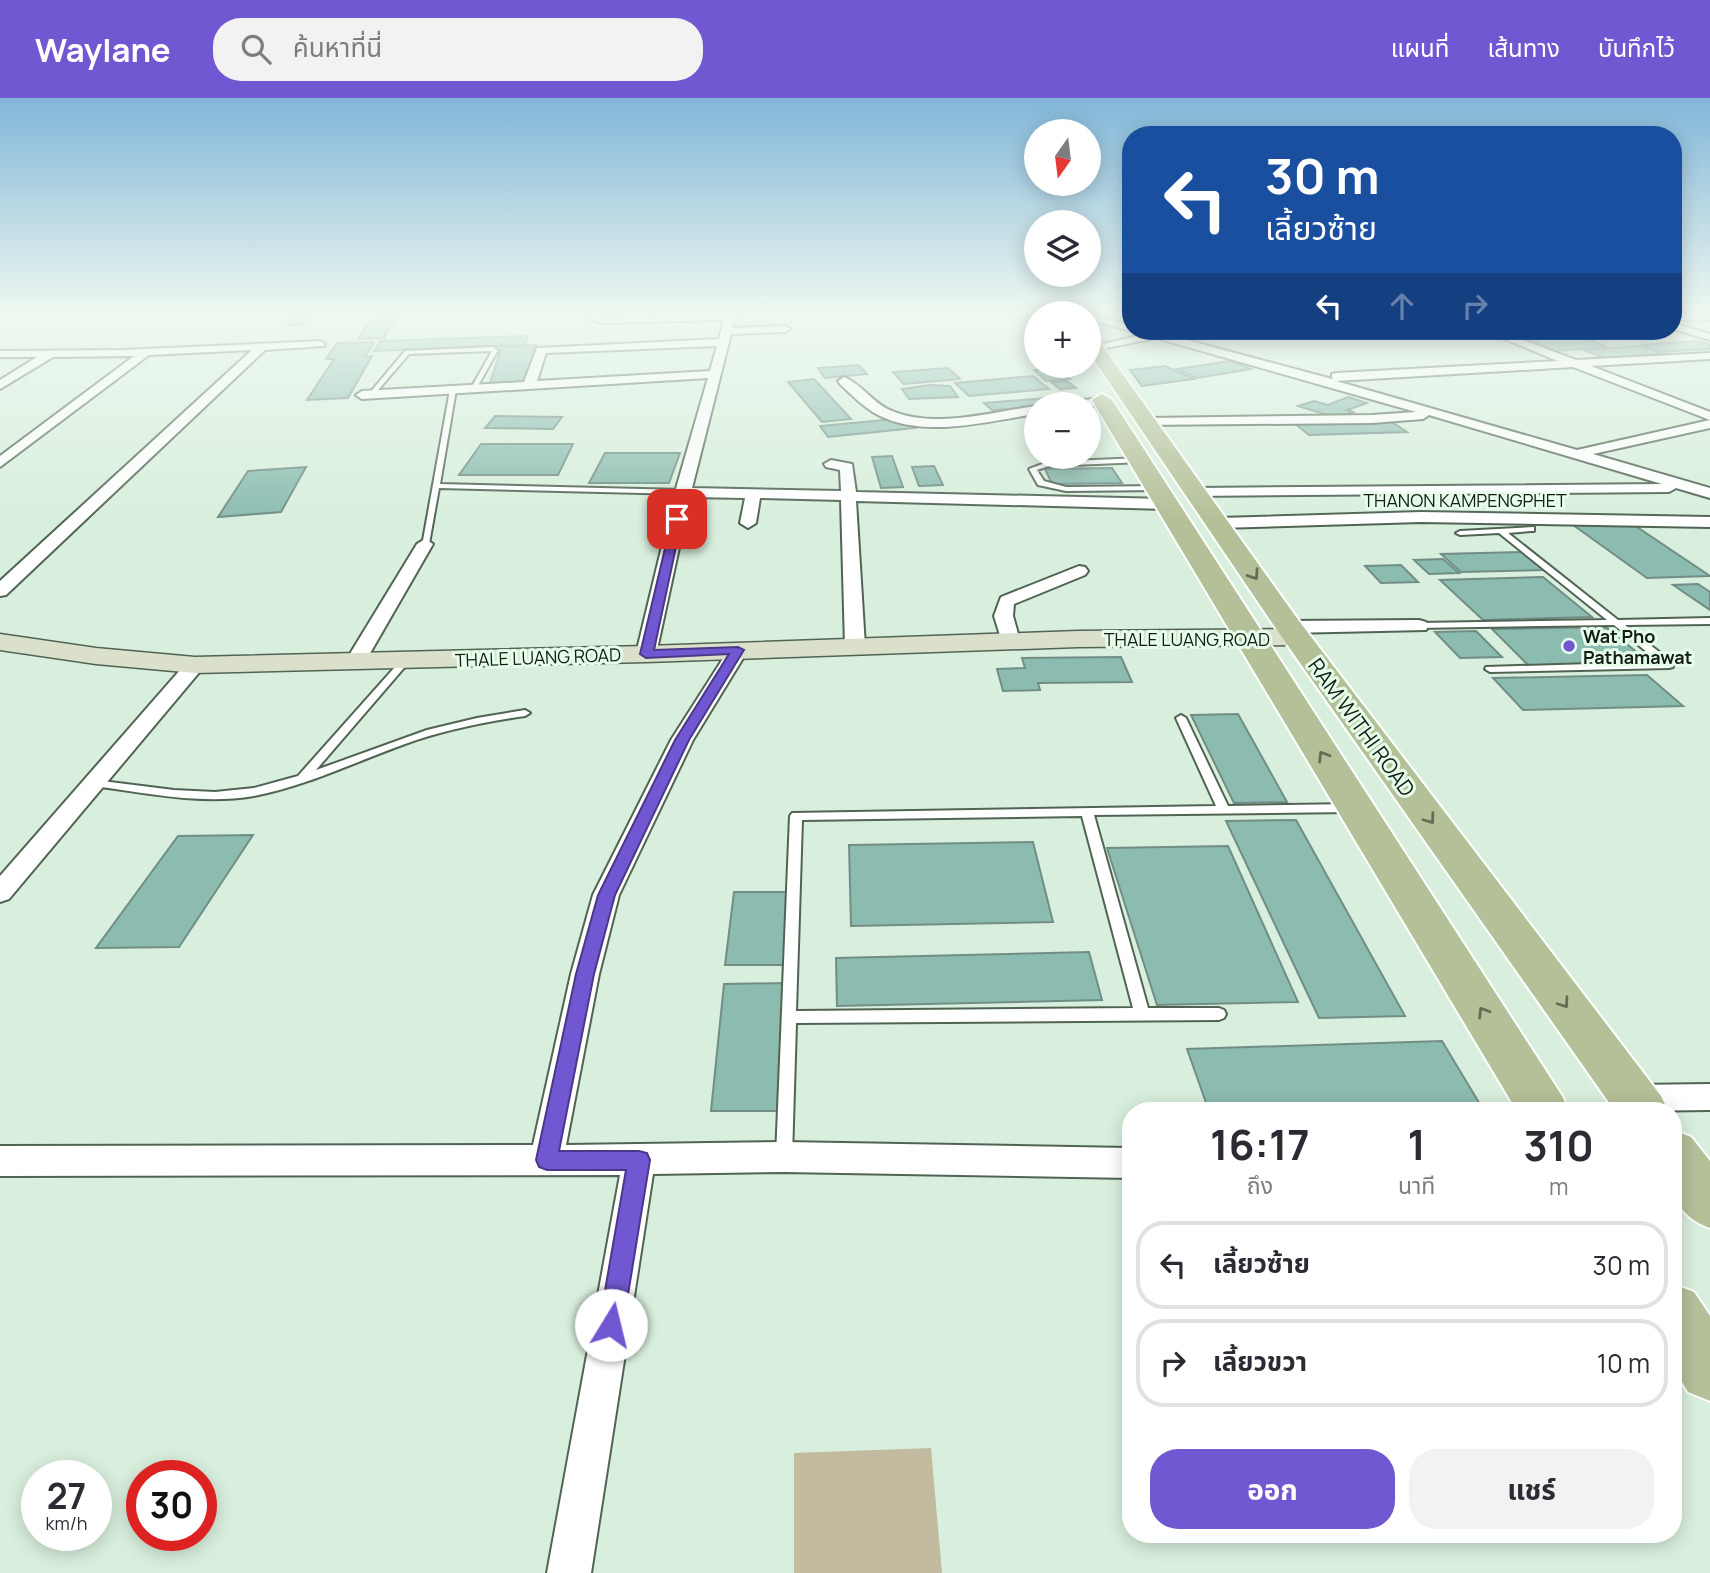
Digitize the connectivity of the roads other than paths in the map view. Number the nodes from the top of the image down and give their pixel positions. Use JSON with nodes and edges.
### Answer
{"nodes":[{"id":1,"x":107,"y":382,"type":"edge"},
{"id":2,"x":225,"y":382,"type":"edge"},
{"id":3,"x":379,"y":382,"type":"edge"},
{"id":4,"x":477,"y":382,"type":"edge"},
{"id":5,"x":530,"y":382,"type":"edge"},
{"id":6,"x":593,"y":382,"type":"edge"},
{"id":7,"x":712,"y":382,"type":"edge"},
{"id":8,"x":845,"y":382,"type":"edge"},
{"id":9,"x":1120,"y":382,"type":"edge"},
{"id":10,"x":1328,"y":382,"type":"edge"},
{"id":11,"x":1625,"y":382,"type":"edge"},
{"id":12,"x":529,"y":386,"type":"junction"},
{"id":13,"x":453,"y":390,"type":"junction"},
{"id":14,"x":472,"y":390,"type":"junction"},
{"id":15,"x":366,"y":395,"type":"joint"},
{"id":16,"x":1024,"y":411,"type":"edge"},
{"id":17,"x":1101,"y":413,"type":"edge"},
{"id":18,"x":1440,"y":414,"type":"junction"},
{"id":19,"x":1710,"y":416,"type":"edge"},
{"id":20,"x":1148,"y":422,"type":"junction"},
{"id":21,"x":1710,"y":424,"type":"edge"},
{"id":22,"x":1578,"y":454,"type":"junction"},
{"id":23,"x":1140,"y":460,"type":"junction"},
{"id":24,"x":0,"y":463,"type":"edge"},
{"id":25,"x":831,"y":464,"type":"dead end"},
{"id":26,"x":436,"y":486,"type":"junction"},
{"id":27,"x":1694,"y":487,"type":"junction"},
{"id":28,"x":683,"y":492,"type":"junction"},
{"id":29,"x":1710,"y":493,"type":"edge"},
{"id":30,"x":753,"y":494,"type":"junction"},
{"id":31,"x":1175,"y":495,"type":"junction"},
{"id":32,"x":849,"y":496,"type":"junction"},
{"id":33,"x":1710,"y":522,"type":"edge"},
{"id":34,"x":748,"y":523,"type":"dead end"},
{"id":35,"x":1219,"y":523,"type":"junction"},
{"id":36,"x":1531,"y":528,"type":"dead end"},
{"id":37,"x":1500,"y":530,"type":"junction"},
{"id":38,"x":1460,"y":533,"type":"dead end"},
{"id":39,"x":425,"y":544,"type":"joint"},
{"id":40,"x":1079,"y":571,"type":"dead end"},
{"id":41,"x":0,"y":591,"type":"edge"},
{"id":42,"x":1710,"y":621,"type":"edge"},
{"id":43,"x":1620,"y":624,"type":"junction"},
{"id":44,"x":1419,"y":626,"type":"joint"},
{"id":45,"x":1290,"y":628,"type":"junction"},
{"id":46,"x":1244,"y":630,"type":"junction"},
{"id":47,"x":1010,"y":641,"type":"junction"},
{"id":48,"x":0,"y":642,"type":"edge"},
{"id":49,"x":855,"y":646,"type":"junction"},
{"id":50,"x":738,"y":650,"type":"junction"},
{"id":51,"x":646,"y":654,"type":"junction"},
{"id":52,"x":406,"y":660,"type":"junction"},
{"id":53,"x":355,"y":662,"type":"junction"},
{"id":54,"x":195,"y":665,"type":"junction"},
{"id":55,"x":1490,"y":669,"type":"dead end"},
{"id":56,"x":524,"y":713,"type":"dead end"},
{"id":57,"x":1181,"y":718,"type":"dead end"},
{"id":58,"x":300,"y":782,"type":"junction"},
{"id":59,"x":94,"y":783,"type":"junction"},
{"id":60,"x":1356,"y":807,"type":"junction"},
{"id":61,"x":1224,"y":811,"type":"junction"},
{"id":62,"x":1087,"y":813,"type":"junction"},
{"id":63,"x":0,"y":892,"type":"edge"},
{"id":64,"x":1142,"y":1014,"type":"junction"},
{"id":65,"x":1219,"y":1014,"type":"dead end"},
{"id":66,"x":789,"y":1017,"type":"junction"},
{"id":67,"x":1710,"y":1097,"type":"edge"},
{"id":68,"x":1538,"y":1102,"type":"edge"},
{"id":69,"x":1636,"y":1102,"type":"edge"},
{"id":70,"x":1665,"y":1102,"type":"edge"},
{"id":71,"x":784,"y":1157,"type":"junction"},
{"id":72,"x":547,"y":1160,"type":"junction"},
{"id":73,"x":639,"y":1160,"type":"junction"},
{"id":74,"x":0,"y":1161,"type":"edge"},
{"id":75,"x":1122,"y":1163,"type":"edge"},
{"id":76,"x":1682,"y":1165,"type":"edge"},
{"id":77,"x":1710,"y":1203,"type":"edge"},
{"id":78,"x":1682,"y":1327,"type":"edge"},
{"id":79,"x":1710,"y":1370,"type":"edge"},
{"id":80,"x":569,"y":1573,"type":"edge"}],
"edges":[{"from":1,"to":24,"type":"street"},
{"from":2,"to":41,"type":"street"},
{"from":3,"to":15,"type":"lane"},
{"from":4,"to":14,"type":"lane"},
{"from":5,"to":12,"type":"street"},
{"from":6,"to":12,"type":"street"},
{"from":7,"to":28,"type":"street"},
{"from":8,"to":16,"type":"street"},
{"from":9,"to":20,"type":"main road","name":"RAM WITHI ROAD"},
{"from":10,"to":18,"type":"street"},
{"from":11,"to":19,"type":"street"},
{"from":12,"to":14,"type":"street"},
{"from":13,"to":14,"type":"street"},
{"from":13,"to":15,"type":"street"},
{"from":13,"to":26,"type":"lane"},
{"from":17,"to":23,"type":"main road","name":"RAM WITHI ROAD"},
{"from":18,"to":20,"type":"street"},
{"from":18,"to":22,"type":"street"},
{"from":20,"to":31,"type":"main road","name":"RAM WITHI ROAD"},
{"from":21,"to":22,"type":"street"},
{"from":22,"to":27,"type":"street"},
{"from":23,"to":31,"type":"main road","name":"RAM WITHI ROAD"},
{"from":23,"to":31,"type":"lane"},
{"from":25,"to":32,"type":"street"},
{"from":26,"to":28,"type":"lane"},
{"from":26,"to":39,"type":"lane"},
{"from":27,"to":29,"type":"street"},
{"from":27,"to":31,"type":"street"},
{"from":28,"to":30,"type":"street"},
{"from":28,"to":51,"type":"street"},
{"from":30,"to":32,"type":"street"},
{"from":30,"to":34,"type":"street"},
{"from":31,"to":32,"type":"street"},
{"from":31,"to":35,"type":"main road","name":"RAM WITHI ROAD"},
{"from":31,"to":46,"type":"main road","name":"RAM WITHI ROAD"},
{"from":32,"to":49,"type":"street"},
{"from":33,"to":35,"type":"street","name":"THANON KAMPENGPHET"},
{"from":35,"to":45,"type":"main road","name":"RAM WITHI ROAD","one_way":true},
{"from":36,"to":37,"type":"lane"},
{"from":37,"to":38,"type":"lane"},
{"from":37,"to":43,"type":"lane"},
{"from":39,"to":53,"type":"street"},
{"from":40,"to":47,"type":"street"},
{"from":42,"to":43,"type":"lane"},
{"from":43,"to":44,"type":"lane"},
{"from":43,"to":55,"type":"lane"},
{"from":44,"to":45,"type":"street"},
{"from":45,"to":46,"type":"main road","name":"THALE LUANG ROAD"},
{"from":45,"to":69,"type":"main road","name":"RAM WITHI ROAD","one_way":true},
{"from":46,"to":47,"type":"main road","name":"THALE LUANG ROAD"},
{"from":60,"to":46,"type":"main road","name":"RAM WITHI ROAD","one_way":true},
{"from":47,"to":49,"type":"main road","name":"THALE LUANG ROAD"},
{"from":48,"to":54,"type":"main road","name":"THALE LUANG ROAD"},
{"from":49,"to":50,"type":"main road","name":"THALE LUANG ROAD"},
{"from":50,"to":51,"type":"main road","name":"THALE LUANG ROAD"},
{"from":50,"to":72,"type":"street"},
{"from":51,"to":52,"type":"main road","name":"THALE LUANG ROAD"},
{"from":52,"to":53,"type":"main road","name":"THALE LUANG ROAD"},
{"from":52,"to":58,"type":"lane"},
{"from":53,"to":54,"type":"main road","name":"THALE LUANG ROAD"},
{"from":54,"to":59,"type":"street"},
{"from":56,"to":58,"type":"lane"},
{"from":57,"to":61,"type":"lane"},
{"from":58,"to":59,"type":"lane"},
{"from":59,"to":63,"type":"street"},
{"from":60,"to":61,"type":"lane"},
{"from":68,"to":60,"type":"main road","name":"RAM WITHI ROAD","one_way":true},
{"from":61,"to":62,"type":"lane"},
{"from":62,"to":64,"type":"lane"},
{"from":62,"to":66,"type":"lane"},
{"from":64,"to":65,"type":"lane"},
{"from":64,"to":66,"type":"lane"},
{"from":66,"to":71,"type":"lane"},
{"from":67,"to":70,"type":"street"},
{"from":71,"to":73,"type":"street"},
{"from":71,"to":75,"type":"street"},
{"from":72,"to":73,"type":"street"},
{"from":72,"to":74,"type":"street"},
{"from":73,"to":80,"type":"street"},
{"from":76,"to":77,"type":"main road"},
{"from":78,"to":79,"type":"main road"}]}
